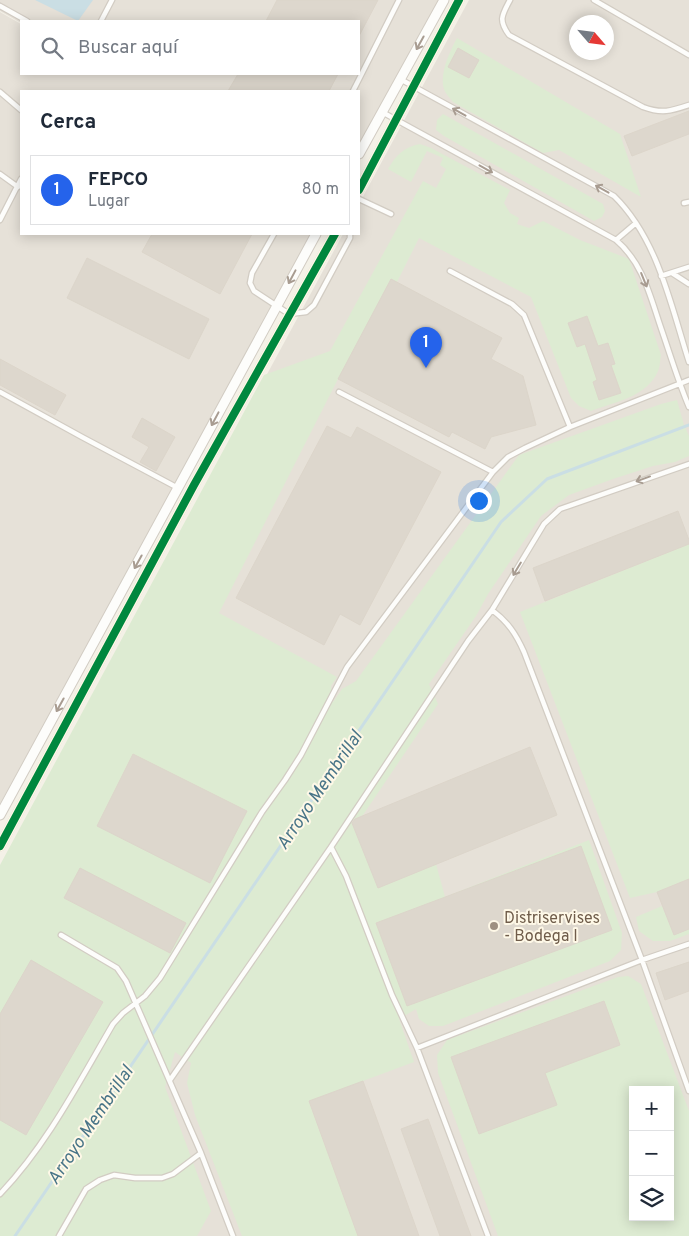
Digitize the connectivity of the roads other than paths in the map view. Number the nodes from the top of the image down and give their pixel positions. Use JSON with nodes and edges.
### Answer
{"nodes":[{"id":1,"x":112,"y":0,"type":"edge"},
{"id":2,"x":399,"y":0,"type":"edge"},
{"id":3,"x":444,"y":0,"type":"edge"},
{"id":4,"x":459,"y":0,"type":"edge"},
{"id":5,"x":510,"y":0,"type":"edge"},
{"id":6,"x":594,"y":0,"type":"edge"},
{"id":7,"x":0,"y":6,"type":"edge"},
{"id":8,"x":25,"y":20,"type":"edge"},
{"id":9,"x":101,"y":20,"type":"edge"},
{"id":10,"x":689,"y":54,"type":"edge"},
{"id":11,"x":400,"y":79,"type":"junction"},
{"id":12,"x":414,"y":87,"type":"junction"},
{"id":13,"x":354,"y":90,"type":"edge"},
{"id":14,"x":0,"y":92,"type":"edge"},
{"id":15,"x":689,"y":105,"type":"edge"},
{"id":16,"x":20,"y":109,"type":"edge"},
{"id":17,"x":382,"y":112,"type":"junction"},
{"id":18,"x":397,"y":120,"type":"junction"},
{"id":19,"x":360,"y":148,"type":"edge"},
{"id":20,"x":0,"y":174,"type":"edge"},
{"id":21,"x":20,"y":182,"type":"edge"},
{"id":22,"x":18,"y":187,"type":"junction"},
{"id":23,"x":360,"y":188,"type":"edge"},
{"id":24,"x":360,"y":200,"type":"edge"},
{"id":25,"x":391,"y":214,"type":"dead end"},
{"id":26,"x":0,"y":220,"type":"edge"},
{"id":27,"x":636,"y":223,"type":"junction"},
{"id":28,"x":273,"y":235,"type":"edge"},
{"id":29,"x":315,"y":235,"type":"edge"},
{"id":30,"x":334,"y":235,"type":"edge"},
{"id":31,"x":350,"y":235,"type":"edge"},
{"id":32,"x":616,"y":240,"type":"junction"},
{"id":33,"x":689,"y":267,"type":"edge"},
{"id":34,"x":450,"y":271,"type":"dead end"},
{"id":35,"x":672,"y":273,"type":"junction"},
{"id":36,"x":661,"y":276,"type":"junction"},
{"id":37,"x":689,"y":284,"type":"edge"},
{"id":38,"x":277,"y":306,"type":"junction"},
{"id":39,"x":289,"y":314,"type":"junction"},
{"id":40,"x":689,"y":362,"type":"edge"},
{"id":41,"x":689,"y":380,"type":"edge"},
{"id":42,"x":680,"y":385,"type":"junction"},
{"id":43,"x":0,"y":392,"type":"edge"},
{"id":44,"x":339,"y":392,"type":"dead end"},
{"id":45,"x":689,"y":407,"type":"edge"},
{"id":46,"x":570,"y":427,"type":"junction"},
{"id":47,"x":689,"y":464,"type":"edge"},
{"id":48,"x":492,"y":472,"type":"junction"},
{"id":49,"x":178,"y":488,"type":"junction"},
{"id":50,"x":492,"y":610,"type":"junction"},
{"id":51,"x":39,"y":744,"type":"junction"},
{"id":52,"x":52,"y":750,"type":"junction"},
{"id":53,"x":0,"y":815,"type":"edge"},
{"id":54,"x":0,"y":846,"type":"edge"},
{"id":55,"x":331,"y":847,"type":"junction"},
{"id":56,"x":61,"y":935,"type":"dead end"},
{"id":57,"x":689,"y":944,"type":"edge"},
{"id":58,"x":642,"y":960,"type":"junction"},
{"id":59,"x":136,"y":1002,"type":"junction"},
{"id":60,"x":417,"y":1048,"type":"junction"},
{"id":61,"x":170,"y":1080,"type":"junction"},
{"id":62,"x":689,"y":1091,"type":"edge"},
{"id":63,"x":202,"y":1153,"type":"junction"},
{"id":64,"x":0,"y":1194,"type":"edge"},
{"id":65,"x":59,"y":1236,"type":"edge"},
{"id":66,"x":233,"y":1236,"type":"edge"},
{"id":67,"x":488,"y":1236,"type":"edge"}],
"edges":[{"from":1,"to":9,"type":"lane"},
{"from":2,"to":13,"type":"lane"},
{"from":3,"to":11,"type":"street","one_way":true},
{"from":4,"to":12,"type":"street"},
{"from":5,"to":15,"type":"lane"},
{"from":6,"to":10,"type":"lane"},
{"from":7,"to":8,"type":"lane"},
{"from":11,"to":12,"type":"lane"},
{"from":11,"to":17,"type":"street"},
{"from":12,"to":18,"type":"street"},
{"from":27,"to":12,"type":"lane","one_way":true},
{"from":14,"to":16,"type":"lane"},
{"from":17,"to":18,"type":"lane"},
{"from":17,"to":19,"type":"street"},
{"from":18,"to":23,"type":"street"},
{"from":18,"to":32,"type":"lane","one_way":true},
{"from":20,"to":22,"type":"lane"},
{"from":21,"to":22,"type":"lane"},
{"from":22,"to":26,"type":"lane"},
{"from":24,"to":25,"type":"lane"},
{"from":27,"to":32,"type":"lane"},
{"from":27,"to":36,"type":"lane"},
{"from":28,"to":38,"type":"lane"},
{"from":29,"to":38,"type":"street","one_way":true},
{"from":30,"to":39,"type":"street"},
{"from":31,"to":39,"type":"lane"},
{"from":32,"to":42,"type":"lane","one_way":true},
{"from":33,"to":35,"type":"lane"},
{"from":34,"to":46,"type":"lane"},
{"from":35,"to":36,"type":"lane"},
{"from":35,"to":37,"type":"lane"},
{"from":36,"to":40,"type":"lane"},
{"from":38,"to":39,"type":"lane"},
{"from":38,"to":49,"type":"street","one_way":true},
{"from":39,"to":52,"type":"street"},
{"from":41,"to":42,"type":"lane"},
{"from":42,"to":45,"type":"lane"},
{"from":42,"to":46,"type":"lane"},
{"from":43,"to":49,"type":"lane"},
{"from":44,"to":48,"type":"lane"},
{"from":46,"to":48,"type":"lane"},
{"from":47,"to":50,"type":"lane","one_way":true},
{"from":48,"to":59,"type":"lane"},
{"from":49,"to":51,"type":"street","one_way":true},
{"from":50,"to":55,"type":"lane"},
{"from":50,"to":58,"type":"lane"},
{"from":51,"to":52,"type":"street"},
{"from":51,"to":53,"type":"street"},
{"from":52,"to":54,"type":"street"},
{"from":55,"to":60,"type":"lane"},
{"from":55,"to":61,"type":"lane"},
{"from":56,"to":59,"type":"lane"},
{"from":57,"to":58,"type":"lane"},
{"from":58,"to":60,"type":"lane"},
{"from":58,"to":62,"type":"lane"},
{"from":59,"to":61,"type":"lane"},
{"from":59,"to":64,"type":"lane"},
{"from":60,"to":67,"type":"lane"},
{"from":61,"to":63,"type":"lane"},
{"from":63,"to":65,"type":"lane"},
{"from":63,"to":66,"type":"lane"}]}
